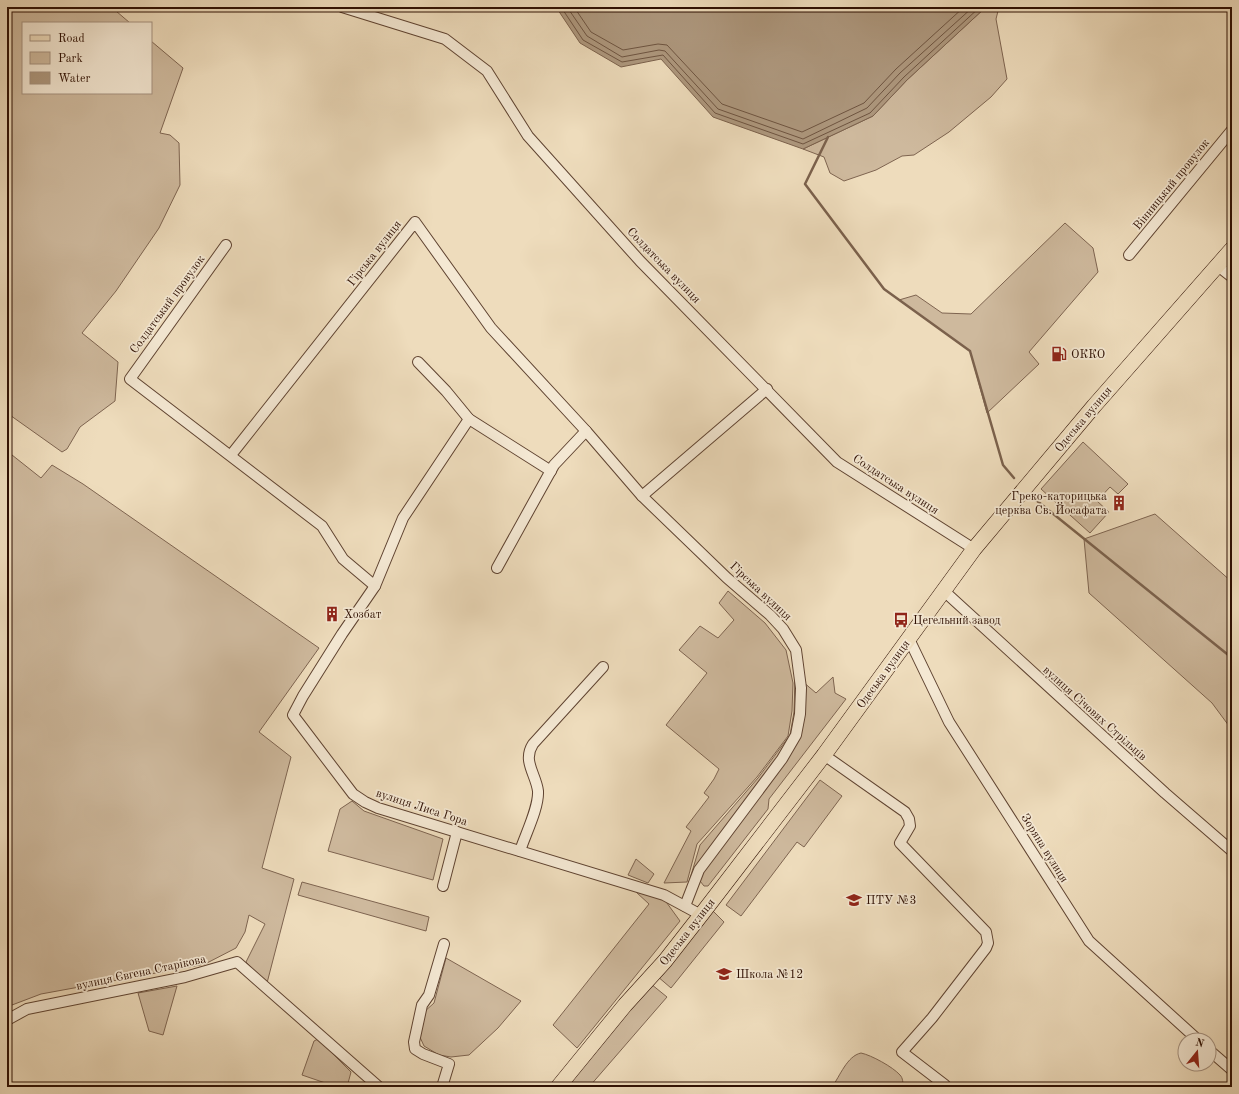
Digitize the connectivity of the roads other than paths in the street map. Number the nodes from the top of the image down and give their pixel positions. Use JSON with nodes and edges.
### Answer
{"nodes":[{"id":1,"x":342,"y":7,"type":"edge"},
{"id":2,"x":1232,"y":130,"type":"edge"},
{"id":3,"x":226,"y":244,"type":"dead end"},
{"id":4,"x":1232,"y":249,"type":"edge"},
{"id":5,"x":1129,"y":255,"type":"dead end"},
{"id":6,"x":1218,"y":266,"type":"junction"},
{"id":7,"x":1232,"y":277,"type":"edge"},
{"id":8,"x":418,"y":362,"type":"dead end"},
{"id":9,"x":767,"y":389,"type":"junction"},
{"id":10,"x":469,"y":419,"type":"junction"},
{"id":11,"x":586,"y":431,"type":"junction"},
{"id":12,"x":231,"y":455,"type":"junction"},
{"id":13,"x":551,"y":470,"type":"junction"},
{"id":14,"x":642,"y":496,"type":"junction"},
{"id":15,"x":974,"y":549,"type":"junction"},
{"id":16,"x":497,"y":568,"type":"dead end"},
{"id":17,"x":375,"y":586,"type":"junction"},
{"id":18,"x":944,"y":591,"type":"junction"},
{"id":19,"x":909,"y":638,"type":"junction"},
{"id":20,"x":603,"y":667,"type":"dead end"},
{"id":21,"x":824,"y":755,"type":"junction"},
{"id":22,"x":457,"y":832,"type":"junction"},
{"id":23,"x":520,"y":851,"type":"junction"},
{"id":24,"x":1232,"y":851,"type":"edge"},
{"id":25,"x":443,"y":886,"type":"dead end"},
{"id":26,"x":685,"y":906,"type":"junction"},
{"id":27,"x":701,"y":915,"type":"junction"},
{"id":28,"x":444,"y":944,"type":"dead end"},
{"id":29,"x":7,"y":1020,"type":"edge"},
{"id":30,"x":1189,"y":1032,"type":"edge"},
{"id":31,"x":1217,"y":1057,"type":"edge"},
{"id":32,"x":1232,"y":1070,"type":"edge"},
{"id":33,"x":945,"y":1085,"type":"dead end"},
{"id":34,"x":379,"y":1087,"type":"edge"},
{"id":35,"x":442,"y":1087,"type":"edge"},
{"id":36,"x":558,"y":1087,"type":"edge"}],
"edges":[{"from":1,"to":9,"type":"street","name":"Солдатська вулиця"},
{"from":2,"to":5,"type":"street","name":"Вінницький провулок"},
{"from":3,"to":12,"type":"street","name":"Солдатський провулок"},
{"from":4,"to":6,"type":"main road","name":"Одеська вулиця"},
{"from":6,"to":7,"type":"street"},
{"from":6,"to":15,"type":"main road","name":"Одеська вулиця"},
{"from":8,"to":10,"type":"street"},
{"from":9,"to":14,"type":"street"},
{"from":9,"to":15,"type":"street","name":"Солдатська вулиця"},
{"from":10,"to":13,"type":"street"},
{"from":10,"to":17,"type":"street"},
{"from":11,"to":12,"type":"street","name":"Гірська вулиця"},
{"from":11,"to":13,"type":"street"},
{"from":11,"to":14,"type":"street","name":"Гірська вулиця"},
{"from":12,"to":17,"type":"street"},
{"from":13,"to":16,"type":"street"},
{"from":14,"to":26,"type":"street","name":"Гірська вулиця"},
{"from":15,"to":18,"type":"main road","name":"Одеська вулиця"},
{"from":17,"to":22,"type":"street","name":"вулиця Лиса Гора"},
{"from":18,"to":19,"type":"main road","name":"Одеська вулиця"},
{"from":18,"to":24,"type":"street","name":"вулиця Січових Стрільців"},
{"from":19,"to":21,"type":"main road","name":"Одеська вулиця"},
{"from":19,"to":30,"type":"street","name":"Зоряна вулиця"},
{"from":20,"to":23,"type":"street"},
{"from":21,"to":27,"type":"main road","name":"Одеська вулиця"},
{"from":21,"to":33,"type":"street"},
{"from":22,"to":23,"type":"street","name":"вулиця Лиса Гора"},
{"from":22,"to":25,"type":"street"},
{"from":23,"to":26,"type":"street","name":"вулиця Лиса Гора"},
{"from":26,"to":27,"type":"street","name":"вулиця Лиса Гора"},
{"from":27,"to":36,"type":"main road","name":"Одеська вулиця"},
{"from":28,"to":35,"type":"street"},
{"from":29,"to":34,"type":"street","name":"вулиця Євгена Старікова"},
{"from":31,"to":32,"type":"street"}]}
